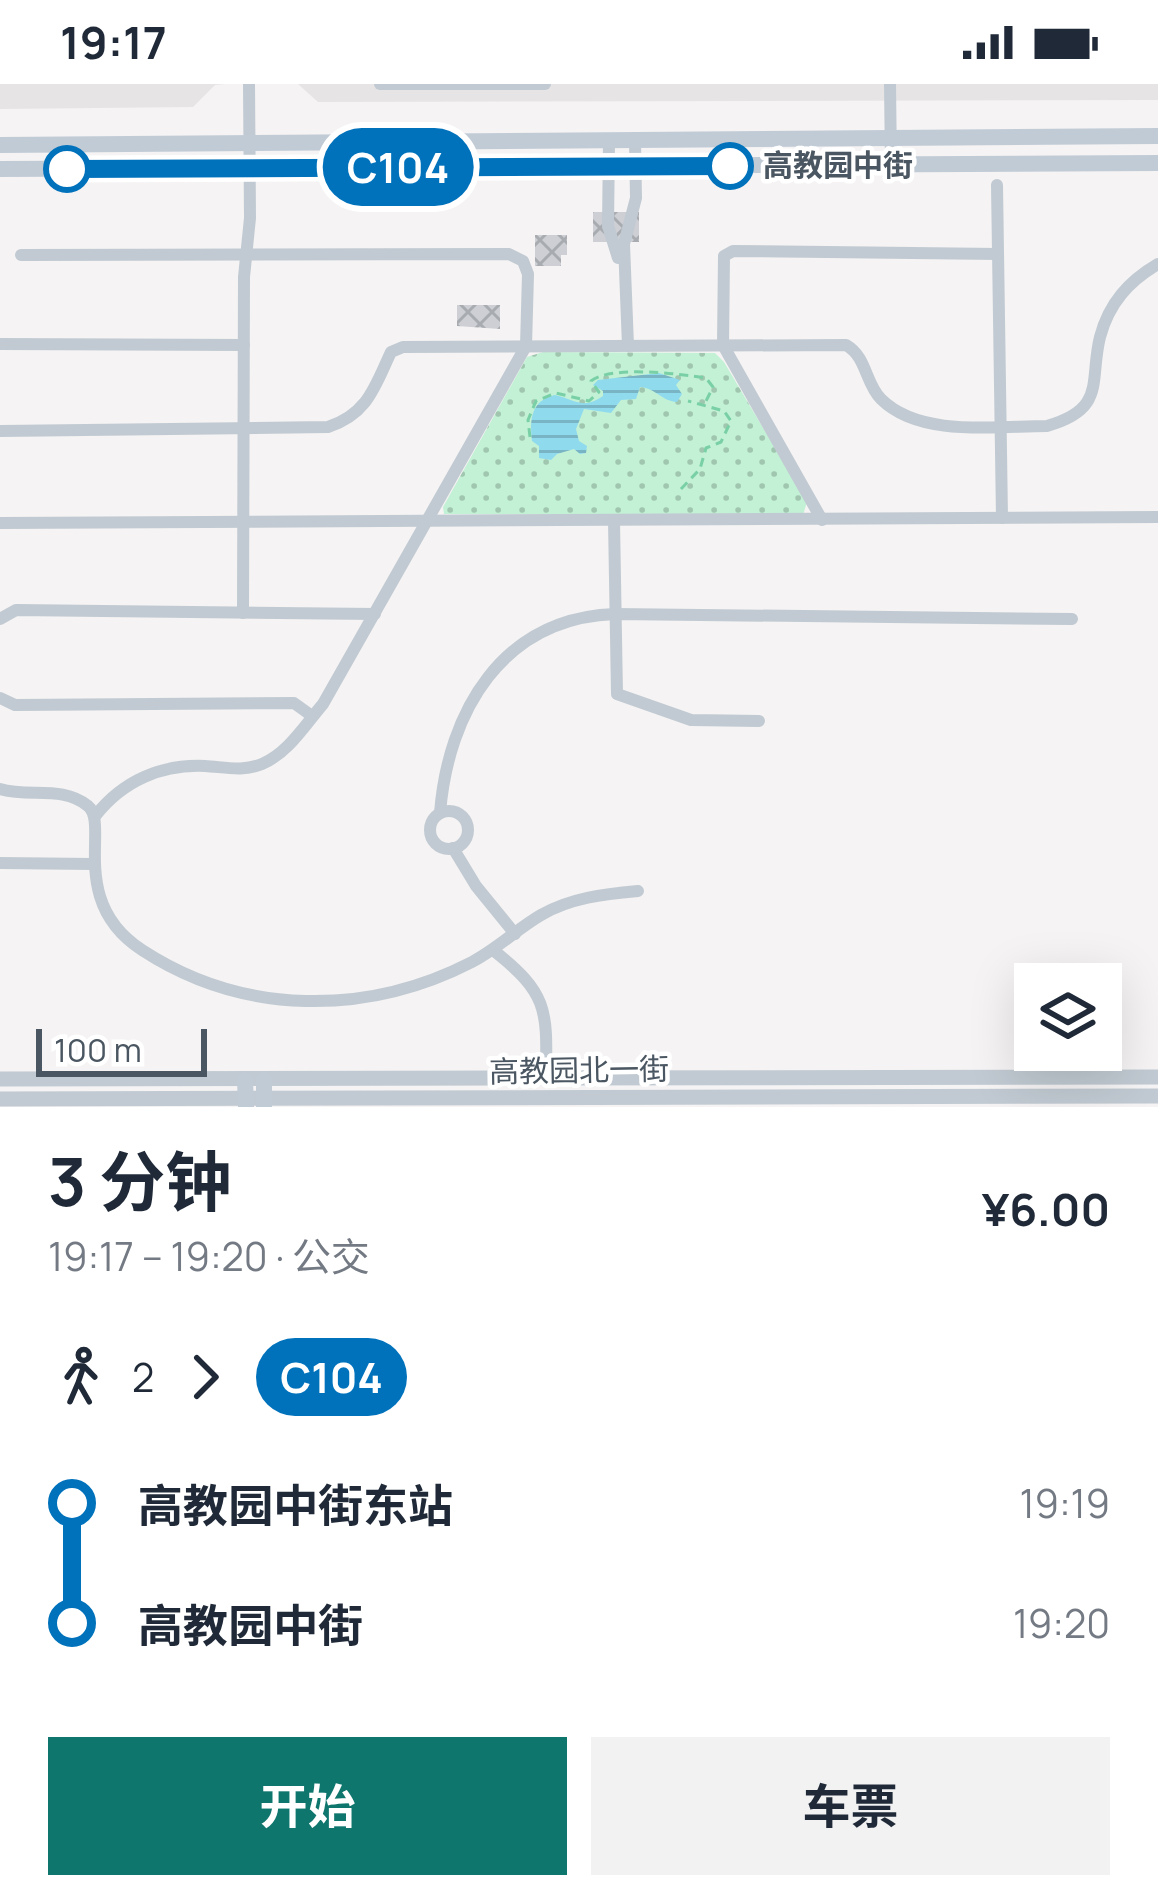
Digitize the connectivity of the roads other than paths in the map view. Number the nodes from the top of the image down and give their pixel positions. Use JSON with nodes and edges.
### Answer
{"nodes":[{"id":1,"x":249,"y":84,"type":"edge"},
{"id":2,"x":380,"y":84,"type":"edge"},
{"id":3,"x":545,"y":84,"type":"edge"},
{"id":4,"x":890,"y":84,"type":"edge"},
{"id":5,"x":1158,"y":136,"type":"edge"},
{"id":6,"x":890,"y":137,"type":"junction"},
{"id":7,"x":634,"y":141,"type":"junction"},
{"id":8,"x":249,"y":142,"type":"junction"},
{"id":9,"x":609,"y":142,"type":"junction"},
{"id":10,"x":0,"y":145,"type":"edge"},
{"id":11,"x":1158,"y":163,"type":"edge"},
{"id":12,"x":891,"y":165,"type":"junction"},
{"id":13,"x":609,"y":166,"type":"junction"},
{"id":14,"x":636,"y":166,"type":"junction"},
{"id":15,"x":249,"y":167,"type":"junction"},
{"id":16,"x":0,"y":169,"type":"edge"},
{"id":17,"x":997,"y":185,"type":"dead end"},
{"id":18,"x":998,"y":254,"type":"junction"},
{"id":19,"x":21,"y":255,"type":"dead end"},
{"id":20,"x":247,"y":256,"type":"junction"},
{"id":21,"x":1158,"y":263,"type":"edge"},
{"id":22,"x":0,"y":344,"type":"edge"},
{"id":23,"x":244,"y":346,"type":"junction"},
{"id":24,"x":526,"y":346,"type":"junction"},
{"id":25,"x":624,"y":346,"type":"junction"},
{"id":26,"x":723,"y":346,"type":"junction"},
{"id":27,"x":1001,"y":425,"type":"junction"},
{"id":28,"x":244,"y":430,"type":"junction"},
{"id":29,"x":0,"y":431,"type":"edge"},
{"id":30,"x":1158,"y":517,"type":"edge"},
{"id":31,"x":1002,"y":518,"type":"junction"},
{"id":32,"x":822,"y":520,"type":"junction"},
{"id":33,"x":244,"y":521,"type":"junction"},
{"id":34,"x":614,"y":521,"type":"junction"},
{"id":35,"x":427,"y":522,"type":"junction"},
{"id":36,"x":0,"y":523,"type":"edge"},
{"id":37,"x":244,"y":613,"type":"junction"},
{"id":38,"x":375,"y":614,"type":"junction"},
{"id":39,"x":615,"y":614,"type":"junction"},
{"id":40,"x":0,"y":619,"type":"edge"},
{"id":41,"x":1072,"y":619,"type":"dead end"},
{"id":42,"x":0,"y":698,"type":"edge"},
{"id":43,"x":312,"y":716,"type":"junction"},
{"id":44,"x":759,"y":721,"type":"dead end"},
{"id":45,"x":0,"y":789,"type":"edge"},
{"id":46,"x":440,"y":813,"type":"junction"},
{"id":47,"x":96,"y":815,"type":"junction"},
{"id":48,"x":453,"y":848,"type":"junction"},
{"id":49,"x":0,"y":863,"type":"edge"},
{"id":50,"x":93,"y":864,"type":"junction"},
{"id":51,"x":638,"y":891,"type":"dead end"},
{"id":52,"x":515,"y":934,"type":"junction"},
{"id":53,"x":494,"y":950,"type":"junction"},
{"id":54,"x":1158,"y":1077,"type":"edge"},
{"id":55,"x":546,"y":1078,"type":"junction"},
{"id":56,"x":0,"y":1079,"type":"edge"},
{"id":57,"x":255,"y":1080,"type":"junction"},
{"id":58,"x":1158,"y":1096,"type":"edge"},
{"id":59,"x":0,"y":1099,"type":"edge"},
{"id":60,"x":255,"y":1104,"type":"edge"}],
"edges":[{"from":1,"to":8,"type":"street"},
{"from":2,"to":3,"type":"street"},
{"from":4,"to":6,"type":"street"},
{"from":5,"to":6,"type":"main road"},
{"from":6,"to":7,"type":"main road"},
{"from":6,"to":12,"type":"street"},
{"from":7,"to":9,"type":"main road"},
{"from":7,"to":14,"type":"street"},
{"from":8,"to":9,"type":"main road"},
{"from":8,"to":10,"type":"main road"},
{"from":8,"to":15,"type":"street"},
{"from":9,"to":13,"type":"street"},
{"from":11,"to":12,"type":"main road"},
{"from":12,"to":14,"type":"main road"},
{"from":13,"to":14,"type":"main road"},
{"from":13,"to":15,"type":"main road"},
{"from":13,"to":25,"type":"street"},
{"from":14,"to":25,"type":"street"},
{"from":15,"to":16,"type":"main road"},
{"from":15,"to":20,"type":"street"},
{"from":17,"to":18,"type":"street"},
{"from":18,"to":26,"type":"street"},
{"from":18,"to":27,"type":"street"},
{"from":19,"to":20,"type":"street"},
{"from":20,"to":23,"type":"street"},
{"from":20,"to":24,"type":"street"},
{"from":21,"to":27,"type":"street"},
{"from":22,"to":23,"type":"street"},
{"from":23,"to":28,"type":"street"},
{"from":24,"to":25,"type":"street"},
{"from":24,"to":28,"type":"street"},
{"from":24,"to":35,"type":"street"},
{"from":25,"to":26,"type":"street"},
{"from":26,"to":27,"type":"street"},
{"from":26,"to":32,"type":"street"},
{"from":27,"to":31,"type":"street"},
{"from":28,"to":29,"type":"street"},
{"from":28,"to":33,"type":"street"},
{"from":30,"to":31,"type":"street"},
{"from":31,"to":32,"type":"street"},
{"from":32,"to":34,"type":"street"},
{"from":33,"to":35,"type":"street"},
{"from":33,"to":36,"type":"street"},
{"from":33,"to":37,"type":"street"},
{"from":34,"to":35,"type":"street"},
{"from":34,"to":39,"type":"street"},
{"from":35,"to":38,"type":"street"},
{"from":37,"to":38,"type":"street"},
{"from":37,"to":40,"type":"street"},
{"from":38,"to":43,"type":"street"},
{"from":39,"to":41,"type":"street"},
{"from":39,"to":44,"type":"street"},
{"from":39,"to":46,"type":"street"},
{"from":42,"to":43,"type":"street"},
{"from":43,"to":47,"type":"street"},
{"from":45,"to":47,"type":"street"},
{"from":46,"to":48,"type":"street"},
{"from":46,"to":48,"type":"street"},
{"from":47,"to":50,"type":"street"},
{"from":48,"to":52,"type":"street"},
{"from":49,"to":50,"type":"street"},
{"from":50,"to":53,"type":"street"},
{"from":51,"to":52,"type":"street"},
{"from":52,"to":53,"type":"street"},
{"from":53,"to":55,"type":"street"},
{"from":54,"to":55,"type":"street","name":"高教园北一街"},
{"from":55,"to":57,"type":"street","name":"高教园北一街"},
{"from":56,"to":57,"type":"street","name":"高教园北一街"},
{"from":57,"to":60,"type":"main road"},
{"from":58,"to":60,"type":"street","name":"高教园北一街"},
{"from":59,"to":60,"type":"street","name":"高教园北一街"}]}
